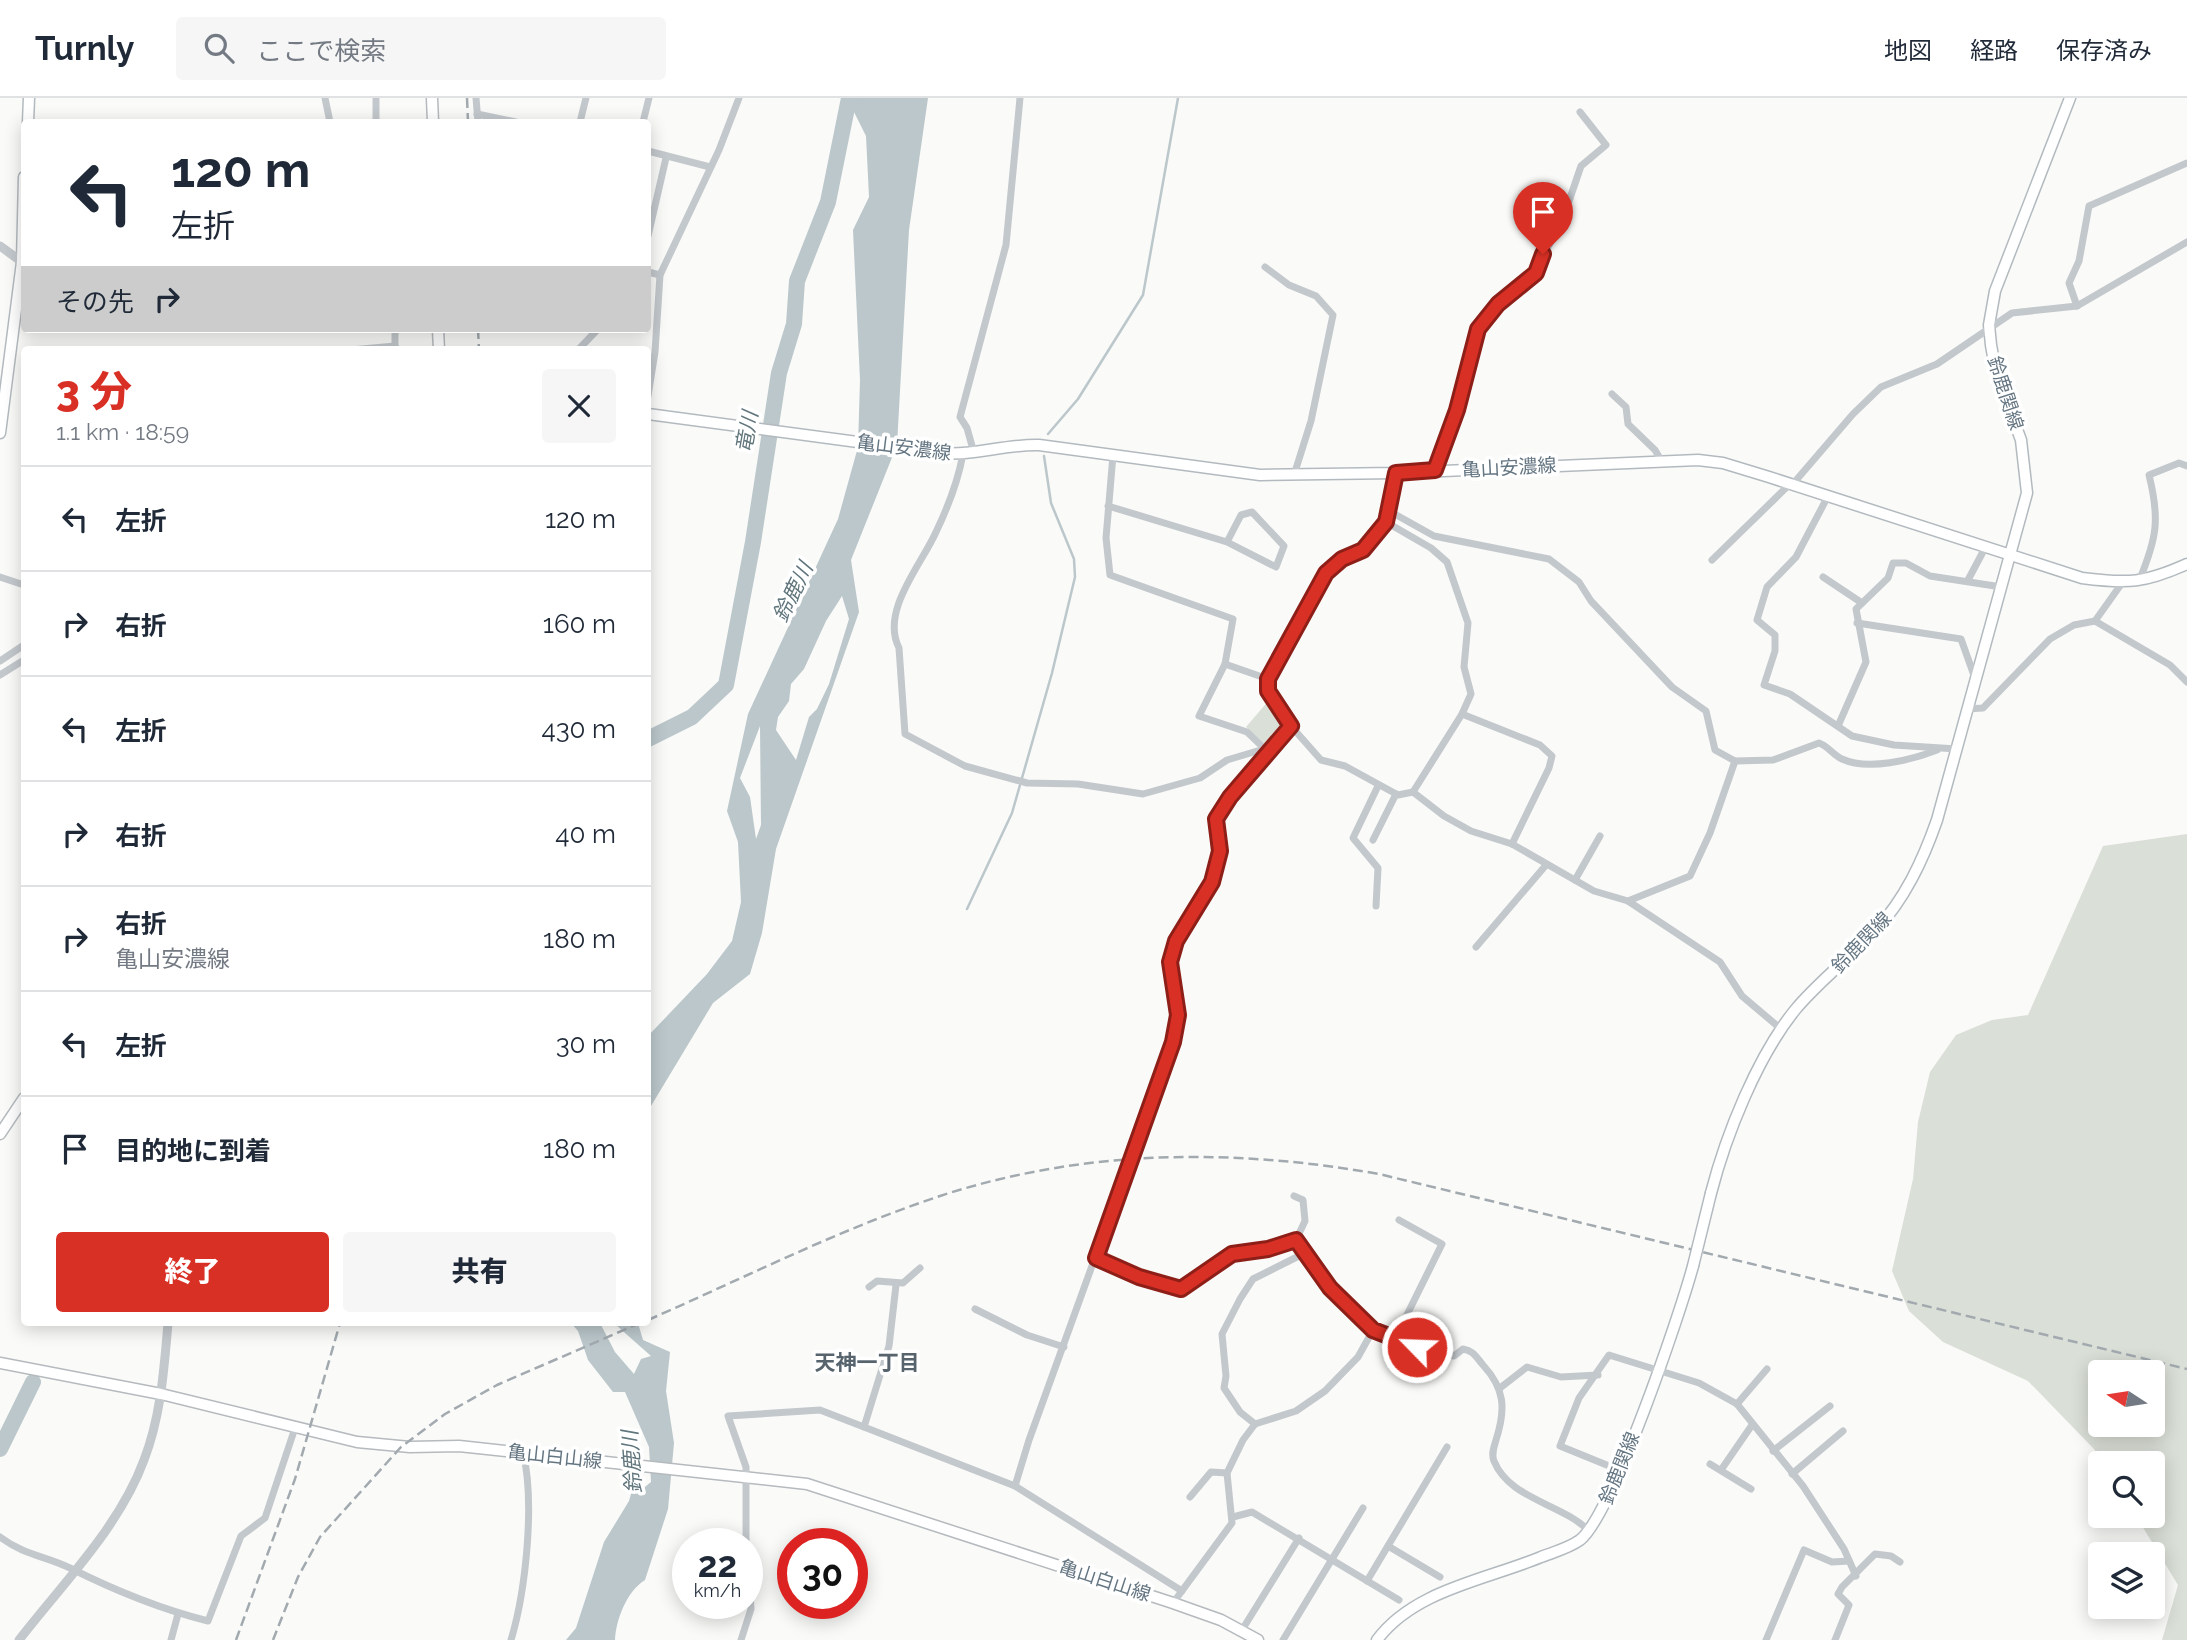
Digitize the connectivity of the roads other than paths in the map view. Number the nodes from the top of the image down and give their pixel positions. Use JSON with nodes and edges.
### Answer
{"nodes":[{"id":1,"x":29,"y":98,"type":"edge"},
{"id":2,"x":325,"y":98,"type":"edge"},
{"id":3,"x":376,"y":98,"type":"edge"},
{"id":4,"x":432,"y":98,"type":"edge"},
{"id":5,"x":475,"y":98,"type":"edge"},
{"id":6,"x":586,"y":98,"type":"edge"},
{"id":7,"x":649,"y":98,"type":"edge"},
{"id":8,"x":739,"y":98,"type":"edge"},
{"id":9,"x":1020,"y":98,"type":"edge"},
{"id":10,"x":2070,"y":98,"type":"edge"},
{"id":11,"x":1580,"y":112,"type":"dead end"},
{"id":12,"x":477,"y":118,"type":"edge"},
{"id":13,"x":28,"y":119,"type":"edge"},
{"id":14,"x":329,"y":119,"type":"edge"},
{"id":15,"x":376,"y":119,"type":"edge"},
{"id":16,"x":433,"y":119,"type":"edge"},
{"id":17,"x":581,"y":119,"type":"edge"},
{"id":18,"x":644,"y":119,"type":"edge"},
{"id":19,"x":651,"y":152,"type":"edge"},
{"id":20,"x":666,"y":158,"type":"junction"},
{"id":21,"x":2187,"y":163,"type":"edge"},
{"id":22,"x":710,"y":167,"type":"junction"},
{"id":23,"x":651,"y":223,"type":"edge"},
{"id":24,"x":0,"y":246,"type":"edge"},
{"id":25,"x":2186,"y":246,"type":"edge"},
{"id":26,"x":21,"y":261,"type":"edge"},
{"id":27,"x":1265,"y":267,"type":"dead end"},
{"id":28,"x":21,"y":270,"type":"edge"},
{"id":29,"x":651,"y":274,"type":"edge"},
{"id":30,"x":660,"y":275,"type":"junction"},
{"id":31,"x":2077,"y":306,"type":"junction"},
{"id":32,"x":1989,"y":325,"type":"junction"},
{"id":33,"x":651,"y":361,"type":"edge"},
{"id":34,"x":1612,"y":394,"type":"dead end"},
{"id":35,"x":651,"y":414,"type":"edge"},
{"id":36,"x":0,"y":432,"type":"edge"},
{"id":37,"x":968,"y":453,"type":"junction"},
{"id":38,"x":1113,"y":455,"type":"junction"},
{"id":39,"x":1661,"y":460,"type":"junction"},
{"id":40,"x":2187,"y":466,"type":"edge"},
{"id":41,"x":1435,"y":470,"type":"junction"},
{"id":42,"x":1396,"y":473,"type":"junction"},
{"id":43,"x":1294,"y":475,"type":"junction"},
{"id":44,"x":1791,"y":484,"type":"junction"},
{"id":45,"x":1828,"y":496,"type":"junction"},
{"id":46,"x":1108,"y":506,"type":"junction"},
{"id":47,"x":1391,"y":512,"type":"junction"},
{"id":48,"x":1386,"y":522,"type":"junction"},
{"id":49,"x":1227,"y":542,"type":"junction"},
{"id":50,"x":1985,"y":548,"type":"junction"},
{"id":51,"x":2011,"y":557,"type":"junction"},
{"id":52,"x":1712,"y":560,"type":"dead end"},
{"id":53,"x":2187,"y":564,"type":"edge"},
{"id":54,"x":0,"y":577,"type":"edge"},
{"id":55,"x":1823,"y":577,"type":"dead end"},
{"id":56,"x":1968,"y":580,"type":"junction"},
{"id":57,"x":2140,"y":581,"type":"junction"},
{"id":58,"x":21,"y":583,"type":"edge"},
{"id":59,"x":2122,"y":583,"type":"junction"},
{"id":60,"x":1995,"y":586,"type":"dead end"},
{"id":61,"x":1862,"y":603,"type":"junction"},
{"id":62,"x":2095,"y":621,"type":"junction"},
{"id":63,"x":1857,"y":623,"type":"junction"},
{"id":64,"x":21,"y":647,"type":"edge"},
{"id":65,"x":0,"y":661,"type":"edge"},
{"id":66,"x":21,"y":662,"type":"edge"},
{"id":67,"x":1225,"y":664,"type":"junction"},
{"id":68,"x":0,"y":675,"type":"edge"},
{"id":69,"x":1268,"y":679,"type":"junction"},
{"id":70,"x":1976,"y":681,"type":"junction"},
{"id":71,"x":2187,"y":682,"type":"edge"},
{"id":72,"x":1967,"y":709,"type":"junction"},
{"id":73,"x":1462,"y":714,"type":"junction"},
{"id":74,"x":1291,"y":726,"type":"junction"},
{"id":75,"x":1838,"y":726,"type":"junction"},
{"id":76,"x":1940,"y":748,"type":"junction"},
{"id":77,"x":1956,"y":749,"type":"junction"},
{"id":78,"x":1266,"y":750,"type":"junction"},
{"id":79,"x":1735,"y":761,"type":"junction"},
{"id":80,"x":1378,"y":786,"type":"junction"},
{"id":81,"x":1413,"y":792,"type":"junction"},
{"id":82,"x":1396,"y":794,"type":"junction"},
{"id":83,"x":1600,"y":836,"type":"dead end"},
{"id":84,"x":1373,"y":840,"type":"dead end"},
{"id":85,"x":1512,"y":844,"type":"junction"},
{"id":86,"x":1546,"y":865,"type":"junction"},
{"id":87,"x":1575,"y":880,"type":"junction"},
{"id":88,"x":1628,"y":901,"type":"junction"},
{"id":89,"x":1376,"y":906,"type":"dead end"},
{"id":90,"x":1476,"y":947,"type":"dead end"},
{"id":91,"x":1780,"y":1029,"type":"junction"},
{"id":92,"x":21,"y":1102,"type":"edge"},
{"id":93,"x":0,"y":1133,"type":"edge"},
{"id":94,"x":1294,"y":1196,"type":"dead end"},
{"id":95,"x":1399,"y":1220,"type":"dead end"},
{"id":96,"x":1296,"y":1240,"type":"junction"},
{"id":97,"x":1305,"y":1253,"type":"junction"},
{"id":98,"x":1096,"y":1258,"type":"junction"},
{"id":99,"x":920,"y":1268,"type":"dead end"},
{"id":100,"x":896,"y":1285,"type":"junction"},
{"id":101,"x":869,"y":1287,"type":"dead end"},
{"id":102,"x":975,"y":1309,"type":"dead end"},
{"id":103,"x":168,"y":1326,"type":"edge"},
{"id":104,"x":1373,"y":1330,"type":"junction"},
{"id":105,"x":1396,"y":1337,"type":"junction"},
{"id":106,"x":1064,"y":1347,"type":"junction"},
{"id":107,"x":0,"y":1363,"type":"edge"},
{"id":108,"x":1767,"y":1369,"type":"dead end"},
{"id":109,"x":1657,"y":1371,"type":"junction"},
{"id":110,"x":1598,"y":1375,"type":"junction"},
{"id":111,"x":1500,"y":1388,"type":"junction"},
{"id":112,"x":161,"y":1394,"type":"junction"},
{"id":113,"x":1737,"y":1404,"type":"junction"},
{"id":114,"x":1830,"y":1406,"type":"dead end"},
{"id":115,"x":1255,"y":1424,"type":"junction"},
{"id":116,"x":1752,"y":1425,"type":"junction"},
{"id":117,"x":295,"y":1427,"type":"junction"},
{"id":118,"x":864,"y":1427,"type":"junction"},
{"id":119,"x":1843,"y":1431,"type":"dead end"},
{"id":120,"x":1447,"y":1447,"type":"dead end"},
{"id":121,"x":1773,"y":1451,"type":"junction"},
{"id":122,"x":526,"y":1452,"type":"junction"},
{"id":123,"x":1710,"y":1464,"type":"dead end"},
{"id":124,"x":1619,"y":1470,"type":"junction"},
{"id":125,"x":1721,"y":1470,"type":"junction"},
{"id":126,"x":1227,"y":1473,"type":"junction"},
{"id":127,"x":1792,"y":1474,"type":"junction"},
{"id":128,"x":742,"y":1475,"type":"junction"},
{"id":129,"x":1016,"y":1486,"type":"junction"},
{"id":130,"x":1751,"y":1489,"type":"dead end"},
{"id":131,"x":1190,"y":1497,"type":"dead end"},
{"id":132,"x":1363,"y":1508,"type":"dead end"},
{"id":133,"x":1233,"y":1517,"type":"junction"},
{"id":134,"x":745,"y":1528,"type":"edge"},
{"id":135,"x":1589,"y":1531,"type":"junction"},
{"id":136,"x":0,"y":1537,"type":"edge"},
{"id":137,"x":1298,"y":1538,"type":"junction"},
{"id":138,"x":1388,"y":1546,"type":"junction"},
{"id":139,"x":1332,"y":1559,"type":"junction"},
{"id":140,"x":1849,"y":1561,"type":"junction"},
{"id":141,"x":1900,"y":1562,"type":"dead end"},
{"id":142,"x":73,"y":1570,"type":"junction"},
{"id":143,"x":1856,"y":1576,"type":"junction"},
{"id":144,"x":1440,"y":1577,"type":"dead end"},
{"id":145,"x":1367,"y":1581,"type":"junction"},
{"id":146,"x":1182,"y":1591,"type":"junction"},
{"id":147,"x":1399,"y":1600,"type":"dead end"},
{"id":148,"x":1174,"y":1603,"type":"junction"},
{"id":149,"x":178,"y":1614,"type":"junction"},
{"id":150,"x":748,"y":1619,"type":"edge"},
{"id":151,"x":1242,"y":1630,"type":"junction"},
{"id":152,"x":19,"y":1640,"type":"edge"},
{"id":153,"x":171,"y":1640,"type":"edge"},
{"id":154,"x":512,"y":1640,"type":"edge"},
{"id":155,"x":741,"y":1640,"type":"edge"},
{"id":156,"x":1258,"y":1640,"type":"edge"},
{"id":157,"x":1283,"y":1640,"type":"edge"},
{"id":158,"x":1377,"y":1640,"type":"edge"},
{"id":159,"x":1766,"y":1640,"type":"edge"},
{"id":160,"x":1835,"y":1640,"type":"edge"}],
"edges":[{"from":1,"to":13,"type":"main road"},
{"from":2,"to":14,"type":"street"},
{"from":3,"to":15,"type":"street"},
{"from":4,"to":16,"type":"main road"},
{"from":5,"to":12,"type":"street"},
{"from":6,"to":17,"type":"street"},
{"from":7,"to":18,"type":"street"},
{"from":8,"to":22,"type":"street"},
{"from":9,"to":37,"type":"street"},
{"from":10,"to":32,"type":"main road","name":"鈴鹿関線"},
{"from":11,"to":41,"type":"street"},
{"from":19,"to":20,"type":"street"},
{"from":20,"to":22,"type":"street"},
{"from":20,"to":23,"type":"street"},
{"from":21,"to":31,"type":"street"},
{"from":22,"to":30,"type":"street"},
{"from":24,"to":26,"type":"street"},
{"from":25,"to":31,"type":"street"},
{"from":27,"to":43,"type":"street"},
{"from":28,"to":36,"type":"main road"},
{"from":29,"to":30,"type":"street"},
{"from":30,"to":33,"type":"street"},
{"from":31,"to":32,"type":"street"},
{"from":32,"to":44,"type":"street"},
{"from":32,"to":51,"type":"main road","name":"鈴鹿関線"},
{"from":34,"to":39,"type":"street"},
{"from":35,"to":37,"type":"main road","name":"亀山安濃線"},
{"from":37,"to":38,"type":"main road","name":"亀山安濃線"},
{"from":37,"to":78,"type":"street"},
{"from":38,"to":43,"type":"main road","name":"亀山安濃線"},
{"from":38,"to":46,"type":"street"},
{"from":39,"to":41,"type":"main road","name":"亀山安濃線"},
{"from":39,"to":44,"type":"main road","name":"亀山安濃線"},
{"from":40,"to":57,"type":"street"},
{"from":41,"to":42,"type":"main road","name":"亀山安濃線"},
{"from":42,"to":43,"type":"main road","name":"亀山安濃線"},
{"from":42,"to":47,"type":"street"},
{"from":44,"to":45,"type":"main road","name":"亀山安濃線"},
{"from":44,"to":52,"type":"street"},
{"from":45,"to":50,"type":"main road","name":"亀山安濃線"},
{"from":45,"to":75,"type":"street"},
{"from":46,"to":49,"type":"street"},
{"from":46,"to":67,"type":"street"},
{"from":47,"to":48,"type":"street"},
{"from":47,"to":79,"type":"street"},
{"from":48,"to":69,"type":"street"},
{"from":48,"to":73,"type":"street"},
{"from":49,"to":49,"type":"street"},
{"from":50,"to":51,"type":"main road","name":"亀山安濃線"},
{"from":50,"to":56,"type":"street"},
{"from":51,"to":59,"type":"main road","name":"亀山安濃線"},
{"from":51,"to":70,"type":"main road","name":"鈴鹿関線"},
{"from":53,"to":57,"type":"main road","name":"亀山安濃線"},
{"from":54,"to":58,"type":"street"},
{"from":55,"to":61,"type":"street"},
{"from":56,"to":60,"type":"street"},
{"from":56,"to":61,"type":"street"},
{"from":57,"to":59,"type":"main road","name":"亀山安濃線"},
{"from":59,"to":62,"type":"street"},
{"from":61,"to":63,"type":"street"},
{"from":62,"to":71,"type":"street"},
{"from":62,"to":72,"type":"street"},
{"from":63,"to":70,"type":"street"},
{"from":63,"to":75,"type":"street"},
{"from":64,"to":65,"type":"street"},
{"from":66,"to":68,"type":"street"},
{"from":67,"to":69,"type":"street"},
{"from":67,"to":78,"type":"street"},
{"from":69,"to":74,"type":"street"},
{"from":70,"to":72,"type":"main road","name":"鈴鹿関線"},
{"from":72,"to":77,"type":"main road","name":"鈴鹿関線"},
{"from":73,"to":81,"type":"street"},
{"from":73,"to":85,"type":"street"},
{"from":74,"to":78,"type":"street"},
{"from":74,"to":80,"type":"street"},
{"from":75,"to":76,"type":"street"},
{"from":76,"to":77,"type":"street"},
{"from":76,"to":79,"type":"street"},
{"from":77,"to":91,"type":"main road","name":"鈴鹿関線"},
{"from":78,"to":98,"type":"street"},
{"from":79,"to":88,"type":"street"},
{"from":80,"to":82,"type":"street"},
{"from":80,"to":89,"type":"street"},
{"from":81,"to":82,"type":"street"},
{"from":81,"to":85,"type":"street"},
{"from":82,"to":84,"type":"street"},
{"from":83,"to":87,"type":"street"},
{"from":85,"to":86,"type":"street"},
{"from":86,"to":87,"type":"street"},
{"from":86,"to":90,"type":"street"},
{"from":87,"to":88,"type":"street"},
{"from":88,"to":91,"type":"street"},
{"from":91,"to":109,"type":"main road","name":"鈴鹿関線","bridge":true},
{"from":92,"to":93,"type":"main road"},
{"from":94,"to":96,"type":"street"},
{"from":95,"to":105,"type":"street"},
{"from":96,"to":97,"type":"street"},
{"from":96,"to":98,"type":"street"},
{"from":97,"to":104,"type":"street"},
{"from":97,"to":115,"type":"street"},
{"from":98,"to":106,"type":"street"},
{"from":99,"to":100,"type":"street"},
{"from":100,"to":101,"type":"street"},
{"from":100,"to":118,"type":"street"},
{"from":102,"to":106,"type":"street"},
{"from":103,"to":112,"type":"street"},
{"from":104,"to":105,"type":"street"},
{"from":104,"to":115,"type":"street"},
{"from":105,"to":111,"type":"street"},
{"from":106,"to":129,"type":"street"},
{"from":107,"to":112,"type":"main road","name":"亀山白山線"},
{"from":108,"to":113,"type":"street"},
{"from":109,"to":110,"type":"street"},
{"from":109,"to":113,"type":"street"},
{"from":109,"to":124,"type":"main road","name":"鈴鹿関線"},
{"from":110,"to":111,"type":"street"},
{"from":110,"to":124,"type":"street"},
{"from":111,"to":135,"type":"street"},
{"from":112,"to":117,"type":"main road","name":"亀山白山線"},
{"from":112,"to":142,"type":"street"},
{"from":113,"to":116,"type":"street"},
{"from":114,"to":121,"type":"street"},
{"from":115,"to":126,"type":"street"},
{"from":116,"to":121,"type":"street"},
{"from":116,"to":125,"type":"street"},
{"from":117,"to":122,"type":"main road","name":"亀山白山線"},
{"from":117,"to":149,"type":"street"},
{"from":118,"to":128,"type":"street"},
{"from":118,"to":129,"type":"street"},
{"from":119,"to":127,"type":"street"},
{"from":120,"to":138,"type":"street"},
{"from":121,"to":127,"type":"street"},
{"from":122,"to":128,"type":"main road","name":"亀山白山線"},
{"from":122,"to":154,"type":"street"},
{"from":123,"to":125,"type":"street"},
{"from":124,"to":135,"type":"main road","name":"鈴鹿関線"},
{"from":125,"to":130,"type":"street"},
{"from":126,"to":131,"type":"street"},
{"from":126,"to":133,"type":"street"},
{"from":127,"to":140,"type":"street"},
{"from":128,"to":134,"type":"street"},
{"from":128,"to":148,"type":"main road","name":"亀山白山線"},
{"from":129,"to":146,"type":"street"},
{"from":132,"to":139,"type":"street"},
{"from":133,"to":137,"type":"street"},
{"from":133,"to":146,"type":"street"},
{"from":135,"to":158,"type":"main road"},
{"from":136,"to":142,"type":"street"},
{"from":137,"to":139,"type":"street"},
{"from":137,"to":151,"type":"street"},
{"from":138,"to":144,"type":"street"},
{"from":138,"to":145,"type":"street"},
{"from":139,"to":145,"type":"street"},
{"from":139,"to":157,"type":"street"},
{"from":140,"to":143,"type":"street"},
{"from":140,"to":159,"type":"street"},
{"from":141,"to":143,"type":"street"},
{"from":142,"to":149,"type":"street"},
{"from":142,"to":152,"type":"street"},
{"from":143,"to":160,"type":"street"},
{"from":145,"to":147,"type":"street"},
{"from":146,"to":148,"type":"street"},
{"from":148,"to":151,"type":"main road","name":"亀山白山線"},
{"from":149,"to":153,"type":"street"},
{"from":150,"to":155,"type":"street"},
{"from":151,"to":156,"type":"main road","name":"亀山白山線"}]}
